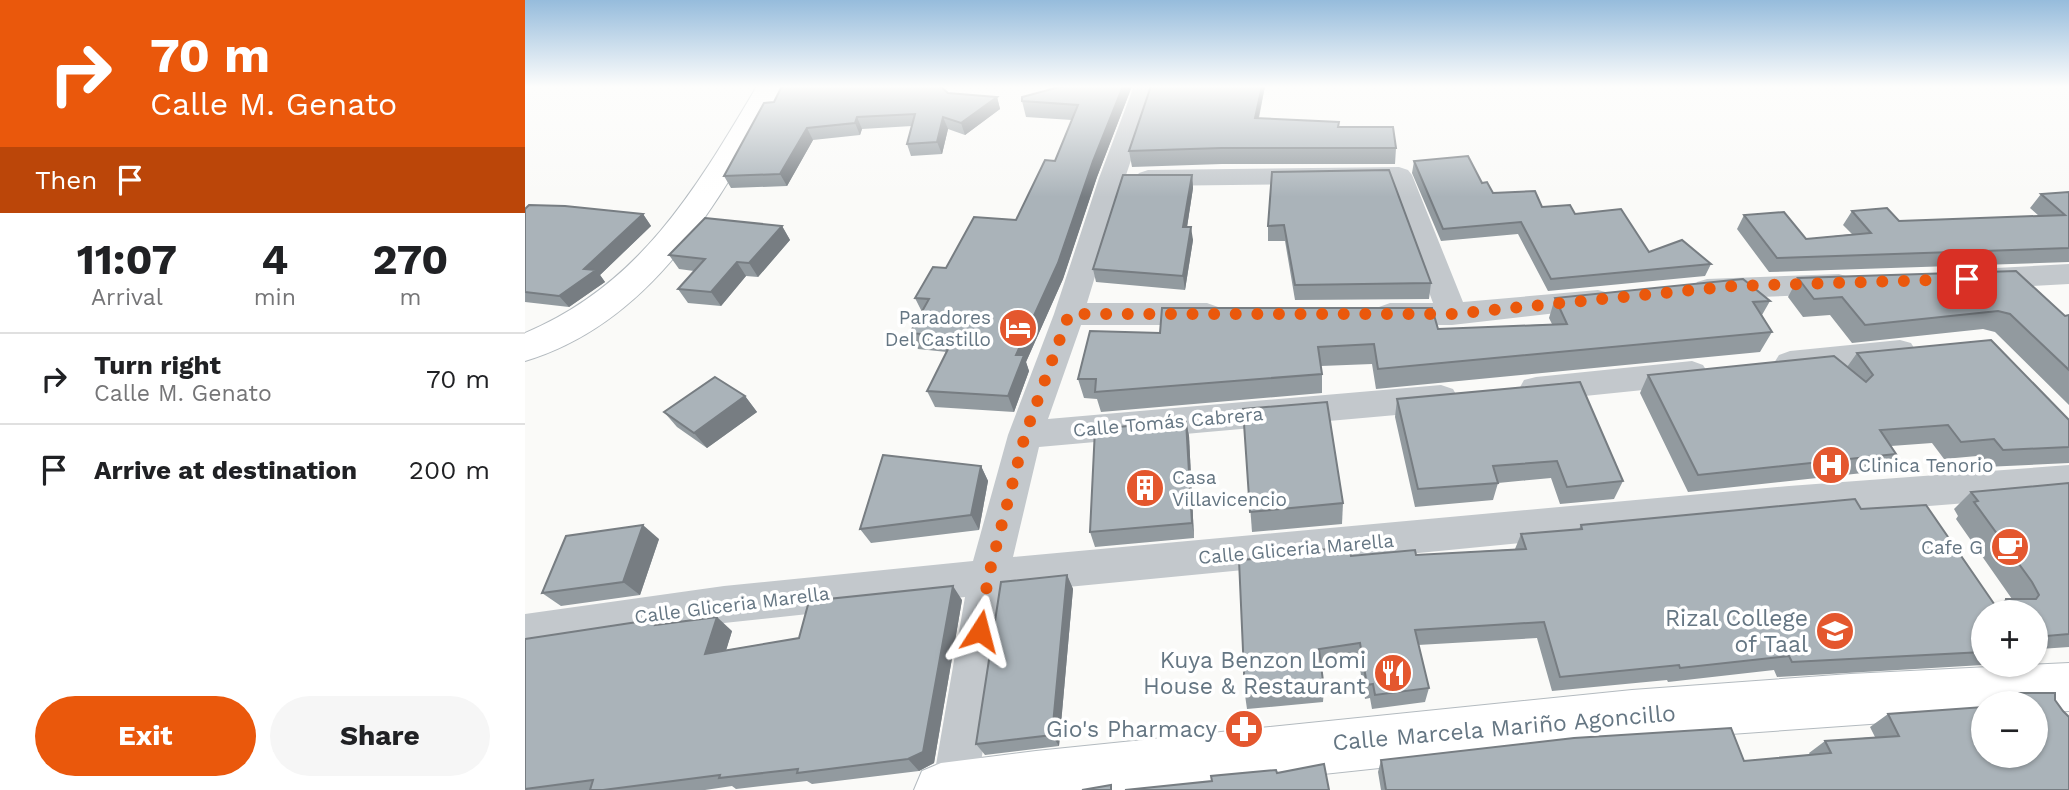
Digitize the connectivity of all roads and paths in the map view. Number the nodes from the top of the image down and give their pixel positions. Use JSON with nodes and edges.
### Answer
{"nodes":[{"id":1,"x":748,"y":123,"type":"edge"},
{"id":2,"x":1132,"y":123,"type":"edge"},
{"id":3,"x":1112,"y":178,"type":"junction"},
{"id":4,"x":2069,"y":274,"type":"edge"},
{"id":5,"x":1944,"y":280,"type":"edge"},
{"id":6,"x":1864,"y":283,"type":"edge"},
{"id":7,"x":1680,"y":292,"type":"edge"},
{"id":8,"x":1626,"y":297,"type":"edge"},
{"id":9,"x":1069,"y":314,"type":"junction"},
{"id":10,"x":1233,"y":314,"type":"edge"},
{"id":11,"x":1356,"y":314,"type":"edge"},
{"id":12,"x":1452,"y":314,"type":"junction"},
{"id":13,"x":525,"y":348,"type":"edge"},
{"id":14,"x":1927,"y":349,"type":"edge"},
{"id":15,"x":1762,"y":366,"type":"edge"},
{"id":16,"x":1720,"y":370,"type":"edge"},
{"id":17,"x":1513,"y":392,"type":"edge"},
{"id":18,"x":1471,"y":396,"type":"edge"},
{"id":19,"x":1025,"y":435,"type":"junction"},
{"id":20,"x":2069,"y":480,"type":"edge"},
{"id":21,"x":1911,"y":489,"type":"junction"},
{"id":22,"x":1934,"y":523,"type":"edge"},
{"id":23,"x":988,"y":578,"type":"junction"},
{"id":24,"x":525,"y":633,"type":"edge"},
{"id":25,"x":2054,"y":690,"type":"edge"},
{"id":26,"x":948,"y":789,"type":"edge"}],
"edges":[{"from":1,"to":13,"type":"main road"},
{"from":2,"to":3,"type":"street"},
{"from":3,"to":9,"type":"street"},
{"from":3,"to":12,"type":"street"},
{"from":4,"to":5,"type":"street"},
{"from":6,"to":7,"type":"street"},
{"from":8,"to":12,"type":"street"},
{"from":9,"to":10,"type":"street"},
{"from":9,"to":19,"type":"street"},
{"from":11,"to":12,"type":"street"},
{"from":14,"to":15,"type":"street"},
{"from":16,"to":17,"type":"street"},
{"from":18,"to":19,"type":"street","name":"Calle Tomás Cabrera"},
{"from":19,"to":23,"type":"street"},
{"from":20,"to":21,"type":"street","name":"Calle Gliceria Marella"},
{"from":21,"to":22,"type":"street"},
{"from":21,"to":23,"type":"street","name":"Calle Gliceria Marella"},
{"from":23,"to":24,"type":"street","name":"Calle Gliceria Marella"},
{"from":23,"to":26,"type":"street"},
{"from":25,"to":26,"type":"main road","name":"Calle Marcela Mariño Agoncillo"}]}
